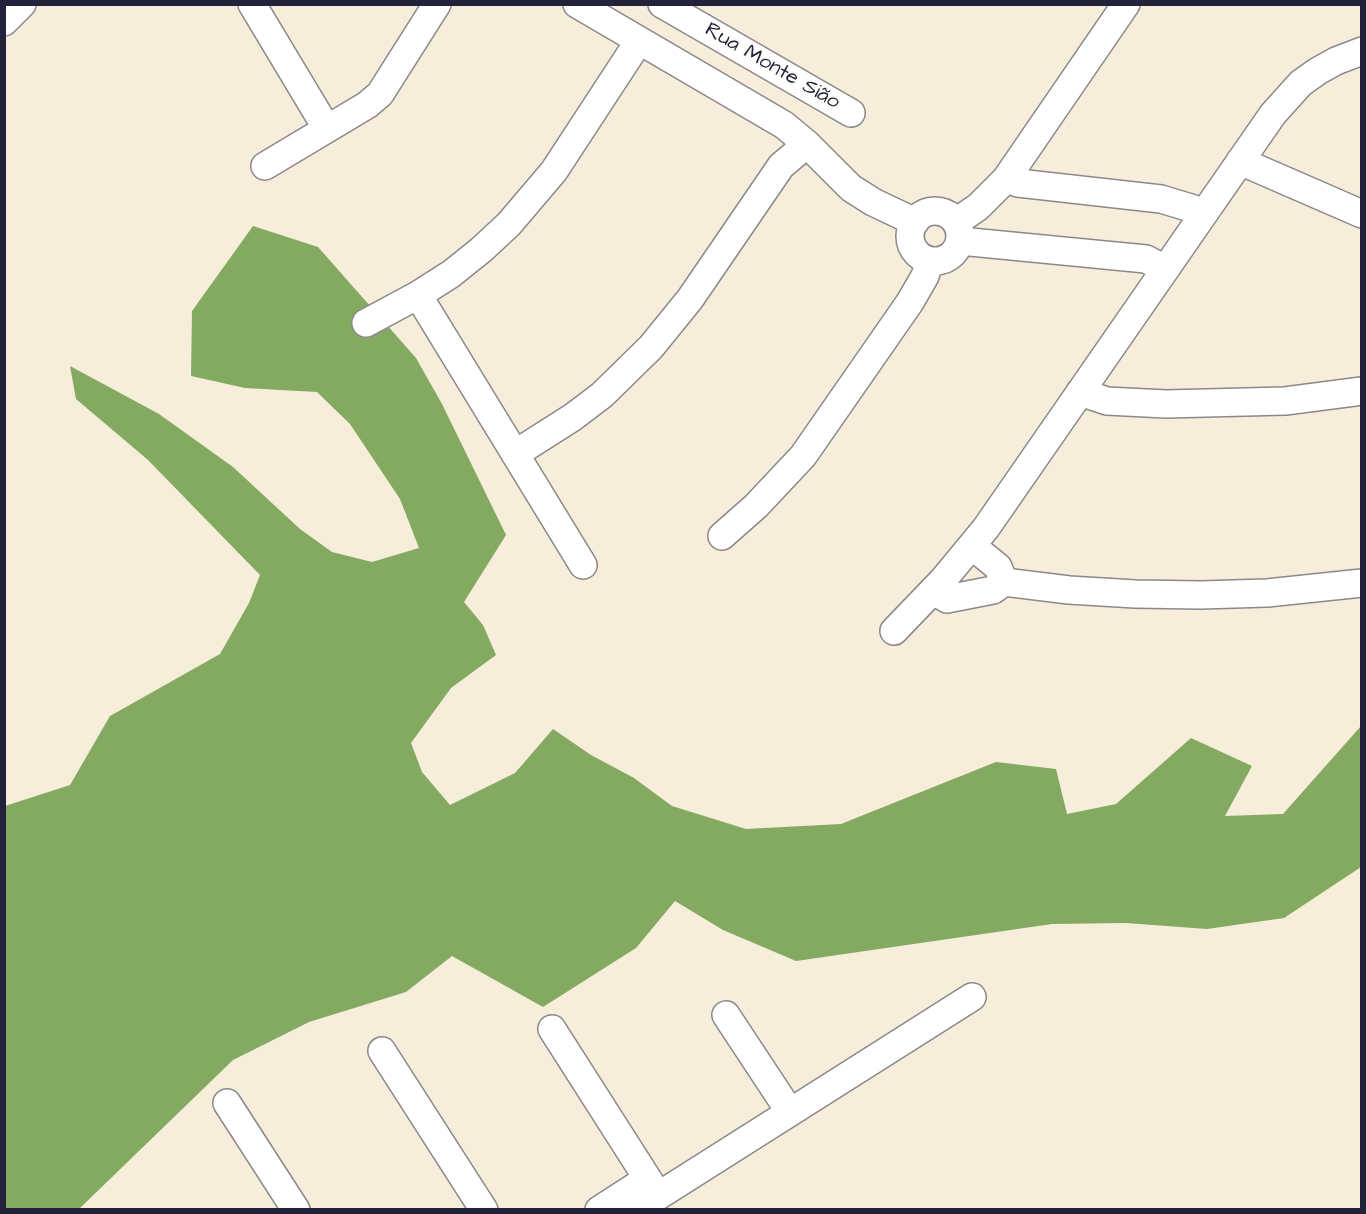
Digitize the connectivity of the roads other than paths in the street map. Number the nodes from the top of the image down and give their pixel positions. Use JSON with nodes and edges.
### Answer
{"nodes":[{"id":1,"x":22,"y":4,"type":"edge"},
{"id":2,"x":252,"y":4,"type":"edge"},
{"id":3,"x":437,"y":4,"type":"edge"},
{"id":4,"x":577,"y":4,"type":"edge"},
{"id":5,"x":662,"y":4,"type":"edge"},
{"id":6,"x":1126,"y":4,"type":"edge"},
{"id":7,"x":4,"y":22,"type":"edge"},
{"id":8,"x":639,"y":41,"type":"junction"},
{"id":9,"x":1362,"y":51,"type":"edge"},
{"id":10,"x":851,"y":113,"type":"dead end"},
{"id":11,"x":327,"y":129,"type":"junction"},
{"id":12,"x":807,"y":144,"type":"junction"},
{"id":13,"x":1240,"y":161,"type":"junction"},
{"id":14,"x":266,"y":166,"type":"dead end"},
{"id":15,"x":1006,"y":178,"type":"junction"},
{"id":16,"x":1204,"y":212,"type":"junction"},
{"id":17,"x":1362,"y":214,"type":"edge"},
{"id":18,"x":915,"y":222,"type":"junction"},
{"id":19,"x":958,"y":232,"type":"junction"},
{"id":20,"x":930,"y":261,"type":"junction"},
{"id":21,"x":1165,"y":269,"type":"junction"},
{"id":22,"x":418,"y":295,"type":"junction"},
{"id":23,"x":366,"y":323,"type":"dead end"},
{"id":24,"x":1362,"y":391,"type":"edge"},
{"id":25,"x":1080,"y":392,"type":"junction"},
{"id":26,"x":515,"y":454,"type":"junction"},
{"id":27,"x":722,"y":536,"type":"dead end"},
{"id":28,"x":972,"y":546,"type":"junction"},
{"id":29,"x":583,"y":565,"type":"dead end"},
{"id":30,"x":1004,"y":582,"type":"junction"},
{"id":31,"x":1362,"y":583,"type":"edge"},
{"id":32,"x":934,"y":591,"type":"junction"},
{"id":33,"x":894,"y":631,"type":"dead end"},
{"id":34,"x":972,"y":997,"type":"dead end"},
{"id":35,"x":726,"y":1015,"type":"dead end"},
{"id":36,"x":552,"y":1029,"type":"dead end"},
{"id":37,"x":382,"y":1051,"type":"dead end"},
{"id":38,"x":227,"y":1103,"type":"dead end"},
{"id":39,"x":790,"y":1112,"type":"junction"},
{"id":40,"x":647,"y":1195,"type":"edge"},
{"id":41,"x":296,"y":1209,"type":"edge"},
{"id":42,"x":484,"y":1209,"type":"edge"},
{"id":43,"x":599,"y":1209,"type":"edge"}],
"edges":[{"from":1,"to":7,"type":"street"},
{"from":2,"to":11,"type":"street"},
{"from":3,"to":11,"type":"street"},
{"from":4,"to":8,"type":"street"},
{"from":5,"to":10,"type":"street","name":"Rua Monte Sião"},
{"from":6,"to":15,"type":"street"},
{"from":8,"to":12,"type":"street"},
{"from":8,"to":22,"type":"street"},
{"from":9,"to":13,"type":"street"},
{"from":11,"to":14,"type":"street"},
{"from":12,"to":18,"type":"street"},
{"from":12,"to":26,"type":"street"},
{"from":13,"to":16,"type":"street"},
{"from":13,"to":17,"type":"street"},
{"from":15,"to":16,"type":"street"},
{"from":15,"to":19,"type":"street"},
{"from":16,"to":21,"type":"street"},
{"from":18,"to":19,"type":"street"},
{"from":18,"to":20,"type":"street"},
{"from":19,"to":20,"type":"street"},
{"from":19,"to":21,"type":"street"},
{"from":20,"to":27,"type":"street"},
{"from":21,"to":25,"type":"street"},
{"from":22,"to":23,"type":"street"},
{"from":22,"to":26,"type":"street"},
{"from":24,"to":25,"type":"street"},
{"from":25,"to":28,"type":"street"},
{"from":26,"to":29,"type":"street"},
{"from":28,"to":30,"type":"street"},
{"from":28,"to":32,"type":"street"},
{"from":30,"to":31,"type":"street"},
{"from":30,"to":32,"type":"street"},
{"from":32,"to":33,"type":"street"},
{"from":34,"to":39,"type":"street"},
{"from":35,"to":39,"type":"street"},
{"from":36,"to":40,"type":"street"},
{"from":37,"to":42,"type":"street"},
{"from":38,"to":41,"type":"street"},
{"from":39,"to":40,"type":"street"},
{"from":40,"to":43,"type":"street"}]}
